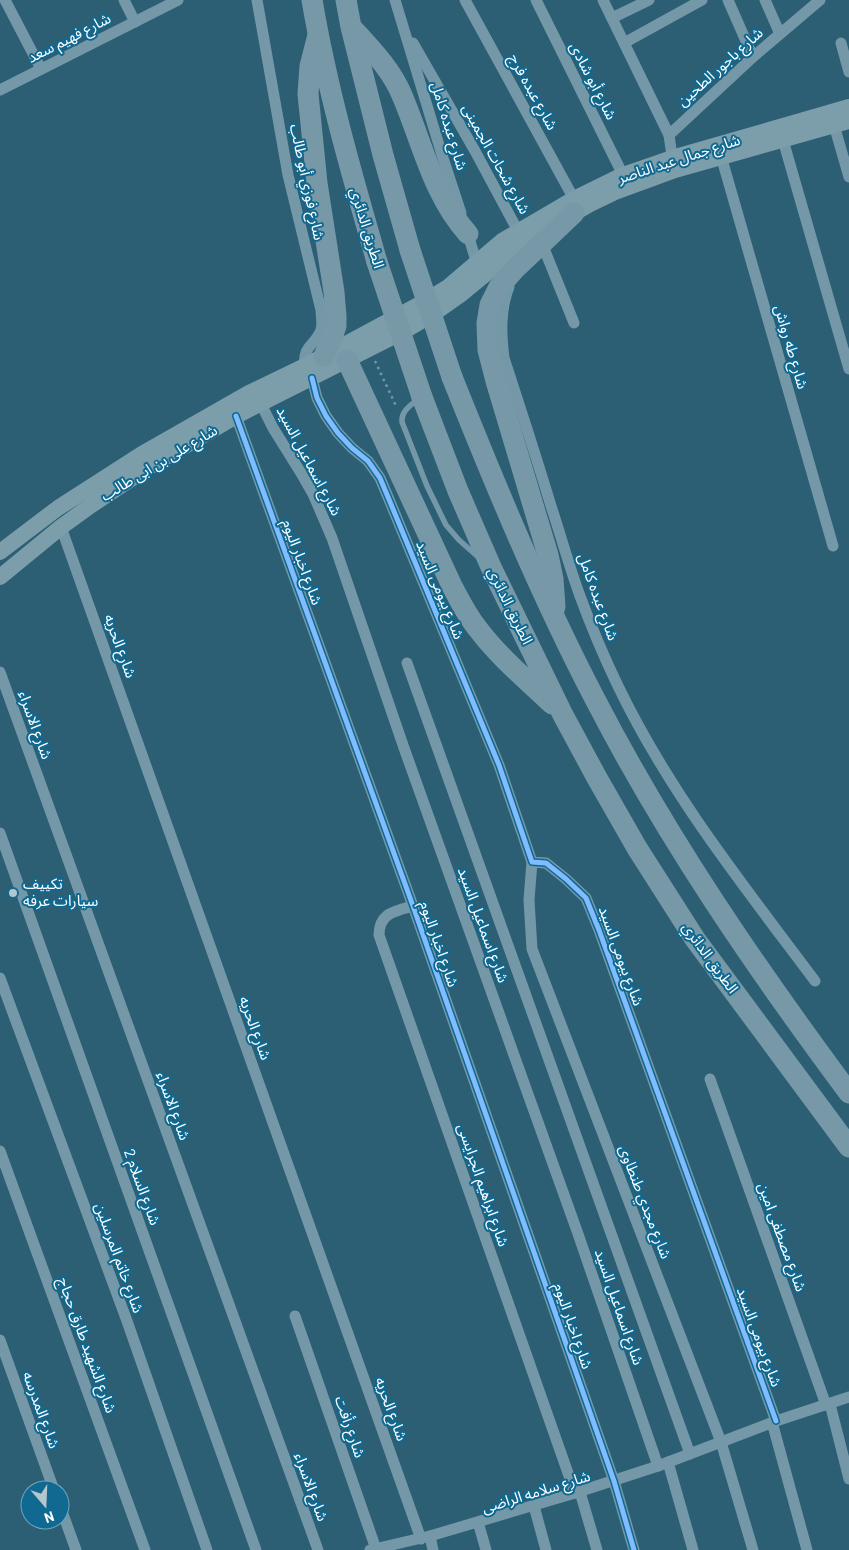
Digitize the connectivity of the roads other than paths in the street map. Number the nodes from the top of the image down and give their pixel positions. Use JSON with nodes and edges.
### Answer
{"nodes":[{"id":1,"x":5,"y":0,"type":"edge"},
{"id":2,"x":124,"y":0,"type":"edge"},
{"id":3,"x":178,"y":0,"type":"edge"},
{"id":4,"x":257,"y":0,"type":"edge"},
{"id":5,"x":312,"y":0,"type":"edge"},
{"id":6,"x":346,"y":0,"type":"edge"},
{"id":7,"x":395,"y":0,"type":"edge"},
{"id":8,"x":465,"y":0,"type":"edge"},
{"id":9,"x":536,"y":0,"type":"edge"},
{"id":10,"x":603,"y":0,"type":"edge"},
{"id":11,"x":649,"y":0,"type":"edge"},
{"id":12,"x":702,"y":0,"type":"edge"},
{"id":13,"x":728,"y":0,"type":"edge"},
{"id":14,"x":765,"y":0,"type":"edge"},
{"id":15,"x":820,"y":0,"type":"edge"},
{"id":16,"x":612,"y":18,"type":"junction"},
{"id":17,"x":135,"y":22,"type":"junction"},
{"id":18,"x":401,"y":23,"type":"junction"},
{"id":19,"x":351,"y":27,"type":"junction"},
{"id":20,"x":780,"y":34,"type":"junction"},
{"id":21,"x":318,"y":35,"type":"junction"},
{"id":22,"x":624,"y":43,"type":"junction"},
{"id":23,"x":841,"y":43,"type":"dead end"},
{"id":24,"x":753,"y":57,"type":"junction"},
{"id":25,"x":41,"y":69,"type":"junction"},
{"id":26,"x":849,"y":72,"type":"edge"},
{"id":27,"x":0,"y":90,"type":"edge"},
{"id":28,"x":849,"y":107,"type":"edge"},
{"id":29,"x":842,"y":123,"type":"edge"},
{"id":30,"x":669,"y":135,"type":"junction"},
{"id":31,"x":783,"y":140,"type":"junction"},
{"id":32,"x":721,"y":156,"type":"junction"},
{"id":33,"x":674,"y":164,"type":"junction"},
{"id":34,"x":624,"y":175,"type":"junction"},
{"id":35,"x":849,"y":177,"type":"edge"},
{"id":36,"x":579,"y":205,"type":"junction"},
{"id":37,"x":518,"y":231,"type":"junction"},
{"id":38,"x":468,"y":234,"type":"junction"},
{"id":39,"x":543,"y":246,"type":"junction"},
{"id":40,"x":476,"y":261,"type":"junction"},
{"id":41,"x":454,"y":291,"type":"junction"},
{"id":42,"x":574,"y":323,"type":"dead end"},
{"id":43,"x":347,"y":360,"type":"junction"},
{"id":44,"x":314,"y":366,"type":"junction"},
{"id":45,"x":849,"y":369,"type":"edge"},
{"id":46,"x":422,"y":396,"type":"junction"},
{"id":47,"x":261,"y":404,"type":"junction"},
{"id":48,"x":236,"y":416,"type":"junction"},
{"id":49,"x":61,"y":527,"type":"junction"},
{"id":50,"x":833,"y":546,"type":"dead end"},
{"id":51,"x":0,"y":552,"type":"edge"},
{"id":52,"x":491,"y":567,"type":"junction"},
{"id":53,"x":0,"y":577,"type":"edge"},
{"id":54,"x":556,"y":620,"type":"junction"},
{"id":55,"x":407,"y":663,"type":"dead end"},
{"id":56,"x":0,"y":672,"type":"edge"},
{"id":57,"x":563,"y":715,"type":"junction"},
{"id":58,"x":0,"y":833,"type":"edge"},
{"id":59,"x":532,"y":862,"type":"junction"},
{"id":60,"x":413,"y":906,"type":"junction"},
{"id":61,"x":0,"y":978,"type":"edge"},
{"id":62,"x":815,"y":981,"type":"dead end"},
{"id":63,"x":710,"y":1079,"type":"dead end"},
{"id":64,"x":849,"y":1093,"type":"edge"},
{"id":65,"x":849,"y":1147,"type":"edge"},
{"id":66,"x":0,"y":1150,"type":"edge"},
{"id":67,"x":296,"y":1316,"type":"dead end"},
{"id":68,"x":0,"y":1340,"type":"edge"},
{"id":69,"x":849,"y":1397,"type":"edge"},
{"id":70,"x":828,"y":1404,"type":"junction"},
{"id":71,"x":774,"y":1421,"type":"junction"},
{"id":72,"x":721,"y":1442,"type":"junction"},
{"id":73,"x":690,"y":1454,"type":"junction"},
{"id":74,"x":663,"y":1464,"type":"junction"},
{"id":75,"x":849,"y":1479,"type":"edge"},
{"id":76,"x":50,"y":1480,"type":"edge"},
{"id":77,"x":614,"y":1481,"type":"junction"},
{"id":78,"x":578,"y":1493,"type":"junction"},
{"id":79,"x":534,"y":1506,"type":"junction"},
{"id":80,"x":478,"y":1522,"type":"junction"},
{"id":81,"x":69,"y":1530,"type":"edge"},
{"id":82,"x":425,"y":1538,"type":"junction"},
{"id":83,"x":391,"y":1548,"type":"edge"},
{"id":84,"x":373,"y":1549,"type":"edge"},
{"id":85,"x":76,"y":1550,"type":"edge"},
{"id":86,"x":145,"y":1550,"type":"edge"},
{"id":87,"x":207,"y":1550,"type":"edge"},
{"id":88,"x":256,"y":1550,"type":"edge"},
{"id":89,"x":318,"y":1550,"type":"edge"},
{"id":90,"x":434,"y":1550,"type":"edge"},
{"id":91,"x":486,"y":1550,"type":"edge"},
{"id":92,"x":546,"y":1550,"type":"edge"},
{"id":93,"x":597,"y":1550,"type":"edge"},
{"id":94,"x":634,"y":1550,"type":"edge"},
{"id":95,"x":693,"y":1550,"type":"edge"},
{"id":96,"x":753,"y":1550,"type":"edge"},
{"id":97,"x":807,"y":1550,"type":"edge"}],
"edges":[{"from":1,"to":25,"type":"street"},
{"from":2,"to":17,"type":"street"},
{"from":3,"to":17,"type":"street","name":"شارع فهيم سعد"},
{"from":4,"to":44,"type":"street","name":"شارع فوزي أبو طالب"},
{"from":5,"to":21,"type":"highway","name":"الطريق الدائري"},
{"from":6,"to":19,"type":"highway"},
{"from":7,"to":18,"type":"street","name":"شارع عبده كامل"},
{"from":8,"to":36,"type":"street","name":"شارع عبده فرج"},
{"from":9,"to":34,"type":"street","name":"شارع أبو شادى"},
{"from":10,"to":16,"type":"street"},
{"from":11,"to":16,"type":"street"},
{"from":12,"to":22,"type":"street"},
{"from":13,"to":24,"type":"street"},
{"from":14,"to":20,"type":"street"},
{"from":15,"to":20,"type":"street","name":"شارع باجور الطحين"},
{"from":16,"to":22,"type":"street"},
{"from":17,"to":25,"type":"street","name":"شارع فهيم سعد"},
{"from":18,"to":37,"type":"street","name":"شارع شحات الجمينى"},
{"from":18,"to":38,"type":"street","name":"شارع عبده كامل"},
{"from":19,"to":38,"type":"highway"},
{"from":19,"to":54,"type":"highway","bridge":true},
{"from":20,"to":24,"type":"street","name":"شارع باجور الطحين"},
{"from":21,"to":44,"type":"highway"},
{"from":21,"to":46,"type":"highway","name":"الطريق الدائري","bridge":true},
{"from":22,"to":30,"type":"street"},
{"from":23,"to":26,"type":"street"},
{"from":24,"to":30,"type":"street","name":"شارع باجور الطحين"},
{"from":25,"to":27,"type":"street","name":"شارع فهيم سعد"},
{"from":28,"to":33,"type":"street","name":"شارع جمال عبد الناصر"},
{"from":29,"to":31,"type":"street","name":"شارع جمال عبد الناصر"},
{"from":29,"to":35,"type":"street"},
{"from":30,"to":33,"type":"street"},
{"from":31,"to":32,"type":"street","name":"شارع جمال عبد الناصر"},
{"from":31,"to":45,"type":"street"},
{"from":32,"to":33,"type":"street","name":"شارع جمال عبد الناصر"},
{"from":32,"to":50,"type":"street","name":"شارع طه رواش"},
{"from":33,"to":34,"type":"street","name":"شارع جمال عبد الناصر"},
{"from":33,"to":36,"type":"street","name":"شارع جمال عبد الناصر"},
{"from":34,"to":36,"type":"street","name":"شارع جمال عبد الناصر"},
{"from":36,"to":37,"type":"street","name":"شارع جمال عبد الناصر"},
{"from":36,"to":39,"type":"street","name":"شارع عبده كامل"},
{"from":36,"to":41,"type":"street","name":"شارع جمال عبد الناصر"},
{"from":36,"to":54,"type":"highway"},
{"from":37,"to":40,"type":"street","name":"شارع جمال عبد الناصر"},
{"from":38,"to":40,"type":"street","name":"شارع عبده كامل"},
{"from":39,"to":42,"type":"street"},
{"from":39,"to":62,"type":"street","name":"شارع عبده كامل"},
{"from":40,"to":41,"type":"street","name":"شارع جمال عبد الناصر"},
{"from":41,"to":43,"type":"street","name":"شارع على بن ابى طالب"},
{"from":41,"to":44,"type":"street","name":"شارع على بن ابى طالب"},
{"from":43,"to":44,"type":"street","name":"شارع على بن ابى طالب"},
{"from":43,"to":57,"type":"highway"},
{"from":44,"to":47,"type":"street","name":"شارع على بن ابى طالب"},
{"from":44,"to":51,"type":"street","name":"شارع على بن ابى طالب"},
{"from":44,"to":59,"type":"street","name":"شارع بيومى السيد"},
{"from":46,"to":52,"type":"highway","name":"الطريق الدائري"},
{"from":46,"to":52,"type":"lane"},
{"from":47,"to":48,"type":"street","name":"شارع على بن ابى طالب"},
{"from":47,"to":74,"type":"street","name":"شارع اسماعيل السيد"},
{"from":48,"to":49,"type":"street","name":"شارع على بن ابى طالب"},
{"from":48,"to":60,"type":"street","name":"شارع اخبار اليوم"},
{"from":49,"to":53,"type":"street","name":"شارع على بن ابى طالب"},
{"from":49,"to":82,"type":"street","name":"شارع الحريه"},
{"from":52,"to":57,"type":"highway","name":"الطريق الدائري"},
{"from":54,"to":64,"type":"highway"},
{"from":55,"to":73,"type":"street","name":"شارع اسماعيل السيد"},
{"from":56,"to":89,"type":"street","name":"شارع الاسراء"},
{"from":57,"to":65,"type":"highway","name":"الطريق الدائري"},
{"from":58,"to":88,"type":"street","name":"شارع السلام 2"},
{"from":59,"to":71,"type":"street","name":"شارع بيومى السيد"},
{"from":59,"to":72,"type":"street","name":"شارع مجدي طنطاوى"},
{"from":60,"to":77,"type":"street","name":"شارع اخبار اليوم"},
{"from":60,"to":78,"type":"street","name":"شارع ابراهيم الجرايسى"},
{"from":61,"to":87,"type":"street","name":"شارع خاتم المرسلين"},
{"from":63,"to":70,"type":"street","name":"شارع مصطفى امين"},
{"from":66,"to":86,"type":"street","name":"شارع الشهيد طارق حجاج"},
{"from":67,"to":84,"type":"street","name":"شارع رأفت"},
{"from":68,"to":76,"type":"street","name":"شارع المدرسه"},
{"from":69,"to":70,"type":"street","name":"شارع سلامه الراضى"},
{"from":70,"to":71,"type":"street","name":"شارع سلامه الراضى"},
{"from":70,"to":75,"type":"street","name":"شارع مصطفى امين"},
{"from":71,"to":72,"type":"street","name":"شارع سلامه الراضى"},
{"from":71,"to":97,"type":"street","name":"شارع بيومى السيد"},
{"from":72,"to":73,"type":"street","name":"شارع سلامه الراضى"},
{"from":72,"to":96,"type":"street","name":"شارع مجدي طنطاوى"},
{"from":73,"to":74,"type":"street","name":"شارع سلامه الراضى"},
{"from":74,"to":77,"type":"street","name":"شارع سلامه الراضى"},
{"from":74,"to":95,"type":"street","name":"شارع اسماعيل السيد"},
{"from":77,"to":78,"type":"street","name":"شارع سلامه الراضى"},
{"from":77,"to":94,"type":"street","name":"شارع اخبار اليوم"},
{"from":78,"to":79,"type":"street","name":"شارع سلامه الراضى"},
{"from":78,"to":93,"type":"street"},
{"from":79,"to":80,"type":"street","name":"شارع سلامه الراضى"},
{"from":79,"to":92,"type":"street"},
{"from":80,"to":82,"type":"street","name":"شارع سلامه الراضى"},
{"from":80,"to":91,"type":"street"},
{"from":81,"to":85,"type":"street"},
{"from":82,"to":83,"type":"street","name":"شارع سلامه الراضى"},
{"from":82,"to":90,"type":"street","name":"شارع الحريه"},
{"from":83,"to":84,"type":"street","name":"شارع سلامه الراضى"}]}
